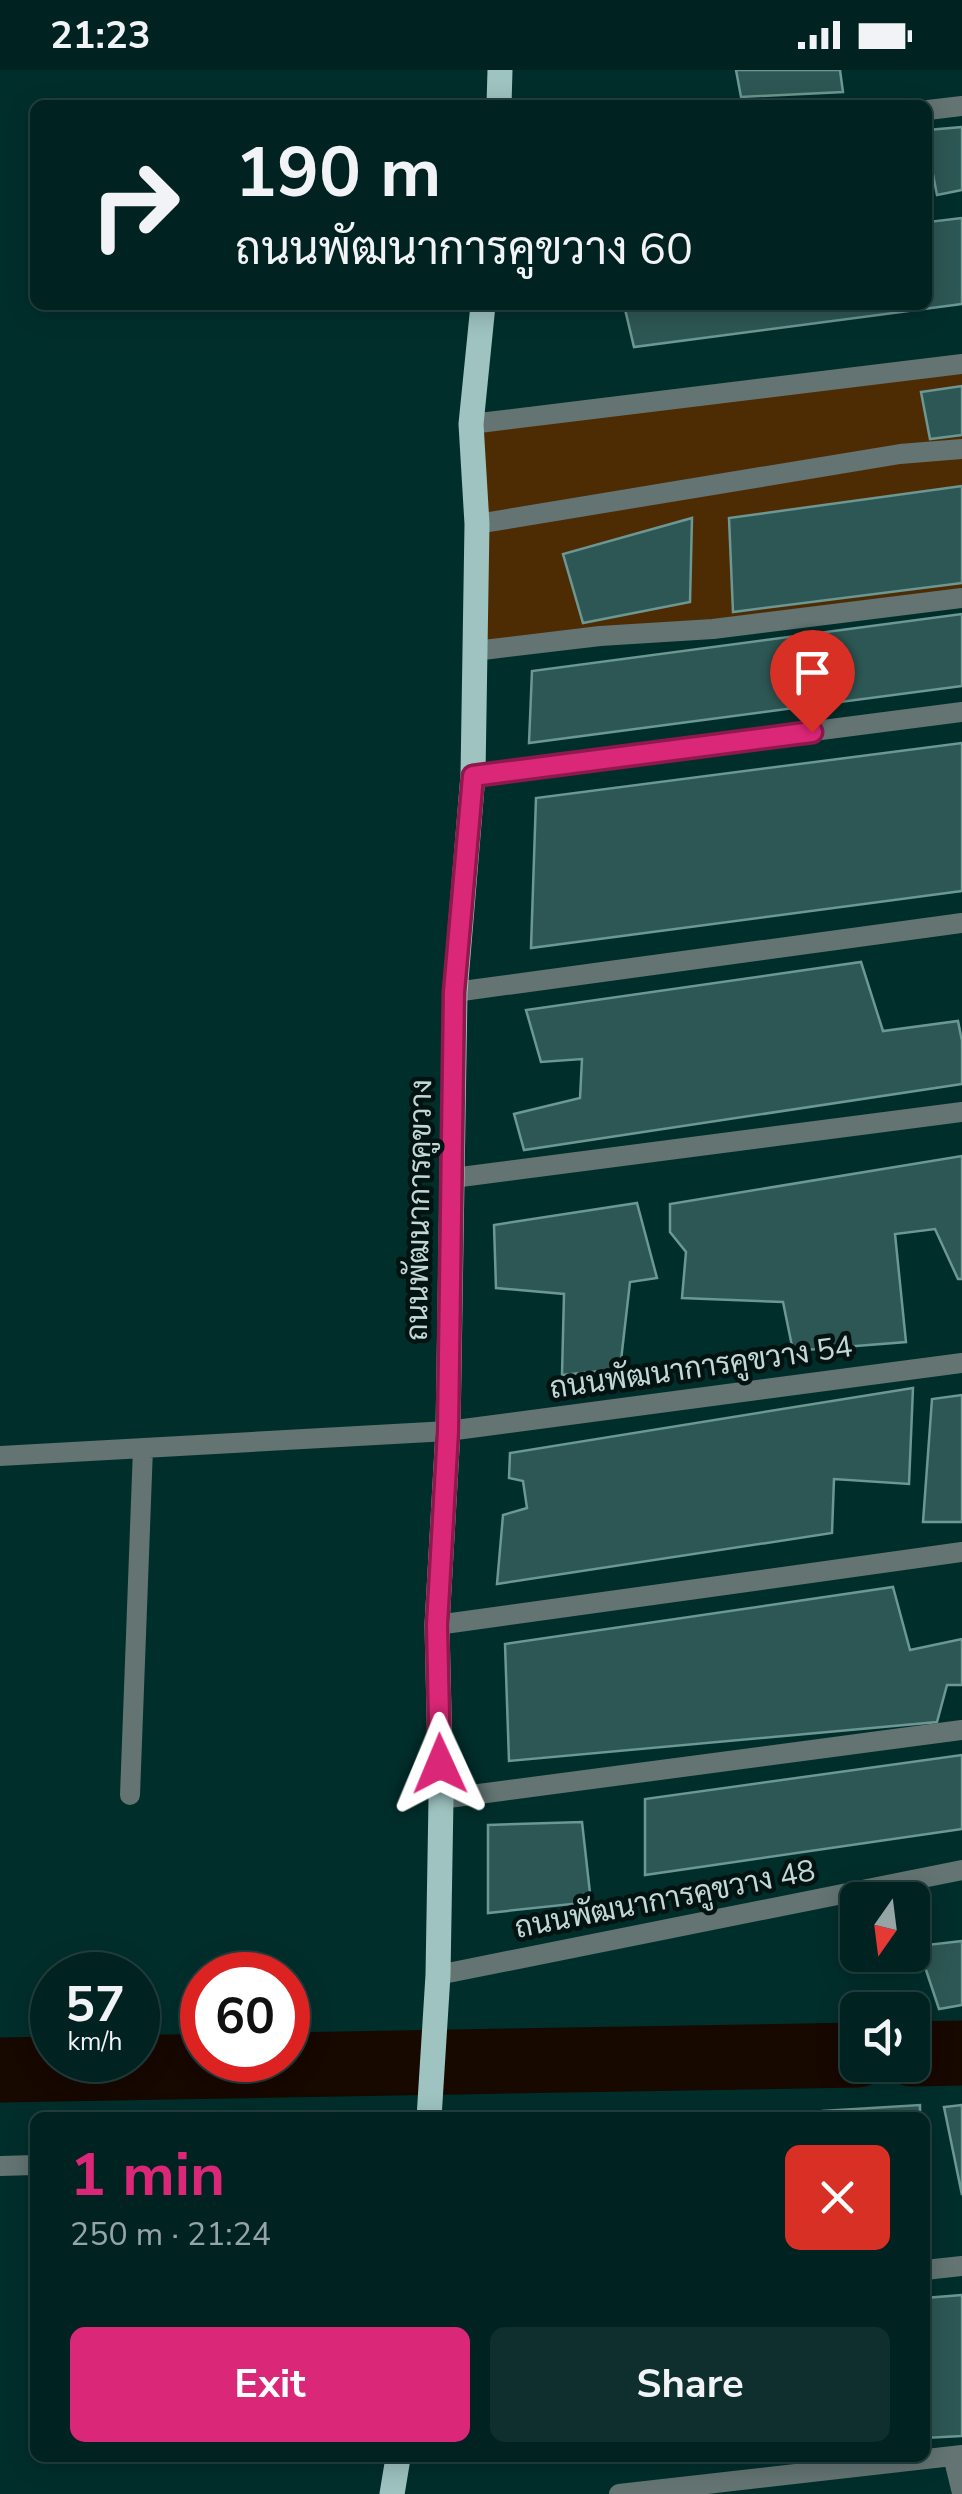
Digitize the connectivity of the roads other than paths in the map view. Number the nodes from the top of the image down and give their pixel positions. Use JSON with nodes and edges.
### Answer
{"nodes":[{"id":1,"x":500,"y":70,"type":"edge"},
{"id":2,"x":499,"y":100,"type":"edge"},
{"id":3,"x":962,"y":106,"type":"edge"},
{"id":4,"x":932,"y":110,"type":"edge"},
{"id":5,"x":482,"y":310,"type":"edge"},
{"id":6,"x":962,"y":364,"type":"edge"},
{"id":7,"x":471,"y":424,"type":"junction"},
{"id":8,"x":962,"y":449,"type":"edge"},
{"id":9,"x":477,"y":524,"type":"junction"},
{"id":10,"x":962,"y":598,"type":"edge"},
{"id":11,"x":475,"y":651,"type":"junction"},
{"id":12,"x":962,"y":712,"type":"edge"},
{"id":13,"x":473,"y":776,"type":"junction"},
{"id":14,"x":962,"y":923,"type":"edge"},
{"id":15,"x":454,"y":992,"type":"junction"},
{"id":16,"x":962,"y":1112,"type":"edge"},
{"id":17,"x":453,"y":1178,"type":"junction"},
{"id":18,"x":962,"y":1363,"type":"edge"},
{"id":19,"x":448,"y":1431,"type":"junction"},
{"id":20,"x":143,"y":1448,"type":"junction"},
{"id":21,"x":0,"y":1456,"type":"edge"},
{"id":22,"x":962,"y":1552,"type":"edge"},
{"id":23,"x":437,"y":1625,"type":"junction"},
{"id":24,"x":962,"y":1730,"type":"edge"},
{"id":25,"x":130,"y":1795,"type":"dead end"},
{"id":26,"x":441,"y":1800,"type":"junction"},
{"id":27,"x":962,"y":1870,"type":"edge"},
{"id":28,"x":438,"y":1975,"type":"junction"},
{"id":29,"x":429,"y":2112,"type":"edge"},
{"id":30,"x":30,"y":2165,"type":"edge"},
{"id":31,"x":0,"y":2166,"type":"edge"},
{"id":32,"x":962,"y":2266,"type":"edge"},
{"id":33,"x":930,"y":2269,"type":"edge"},
{"id":34,"x":958,"y":2455,"type":"edge"},
{"id":35,"x":930,"y":2458,"type":"edge"},
{"id":36,"x":397,"y":2462,"type":"edge"},
{"id":37,"x":897,"y":2462,"type":"edge"},
{"id":38,"x":962,"y":2492,"type":"edge"},
{"id":39,"x":392,"y":2494,"type":"edge"},
{"id":40,"x":619,"y":2494,"type":"edge"}],
"edges":[{"from":1,"to":2,"type":"main road"},
{"from":3,"to":4,"type":"street"},
{"from":5,"to":7,"type":"main road","name":"ถนนพัฒนาการคูขวาง"},
{"from":6,"to":7,"type":"street"},
{"from":7,"to":9,"type":"main road","name":"ถนนพัฒนาการคูขวาง"},
{"from":8,"to":9,"type":"street"},
{"from":9,"to":11,"type":"main road","name":"ถนนพัฒนาการคูขวาง"},
{"from":10,"to":11,"type":"street"},
{"from":11,"to":13,"type":"main road","name":"ถนนพัฒนาการคูขวาง"},
{"from":12,"to":13,"type":"street"},
{"from":13,"to":15,"type":"main road","name":"ถนนพัฒนาการคูขวาง"},
{"from":14,"to":15,"type":"street"},
{"from":15,"to":17,"type":"main road","name":"ถนนพัฒนาการคูขวาง"},
{"from":16,"to":17,"type":"street"},
{"from":17,"to":19,"type":"main road","name":"ถนนพัฒนาการคูขวาง"},
{"from":18,"to":19,"type":"street","name":"ถนนพัฒนาการคูขวาง 54"},
{"from":19,"to":20,"type":"street","name":"ถนนพัฒนาการคูขวาง 54"},
{"from":19,"to":23,"type":"main road","name":"ถนนพัฒนาการคูขวาง"},
{"from":20,"to":21,"type":"street","name":"ถนนพัฒนาการคูขวาง 54"},
{"from":20,"to":25,"type":"street"},
{"from":22,"to":23,"type":"street"},
{"from":23,"to":26,"type":"main road","name":"ถนนพัฒนาการคูขวาง"},
{"from":24,"to":26,"type":"street"},
{"from":26,"to":28,"type":"main road","name":"ถนนพัฒนาการคูขวาง"},
{"from":27,"to":28,"type":"street","name":"ถนนพัฒนาการคูขวาง 48"},
{"from":28,"to":29,"type":"main road","name":"ถนนพัฒนาการคูขวาง"},
{"from":30,"to":31,"type":"street"},
{"from":32,"to":33,"type":"street"},
{"from":34,"to":35,"type":"street"},
{"from":34,"to":38,"type":"street"},
{"from":36,"to":39,"type":"main road"},
{"from":37,"to":40,"type":"street"}]}
